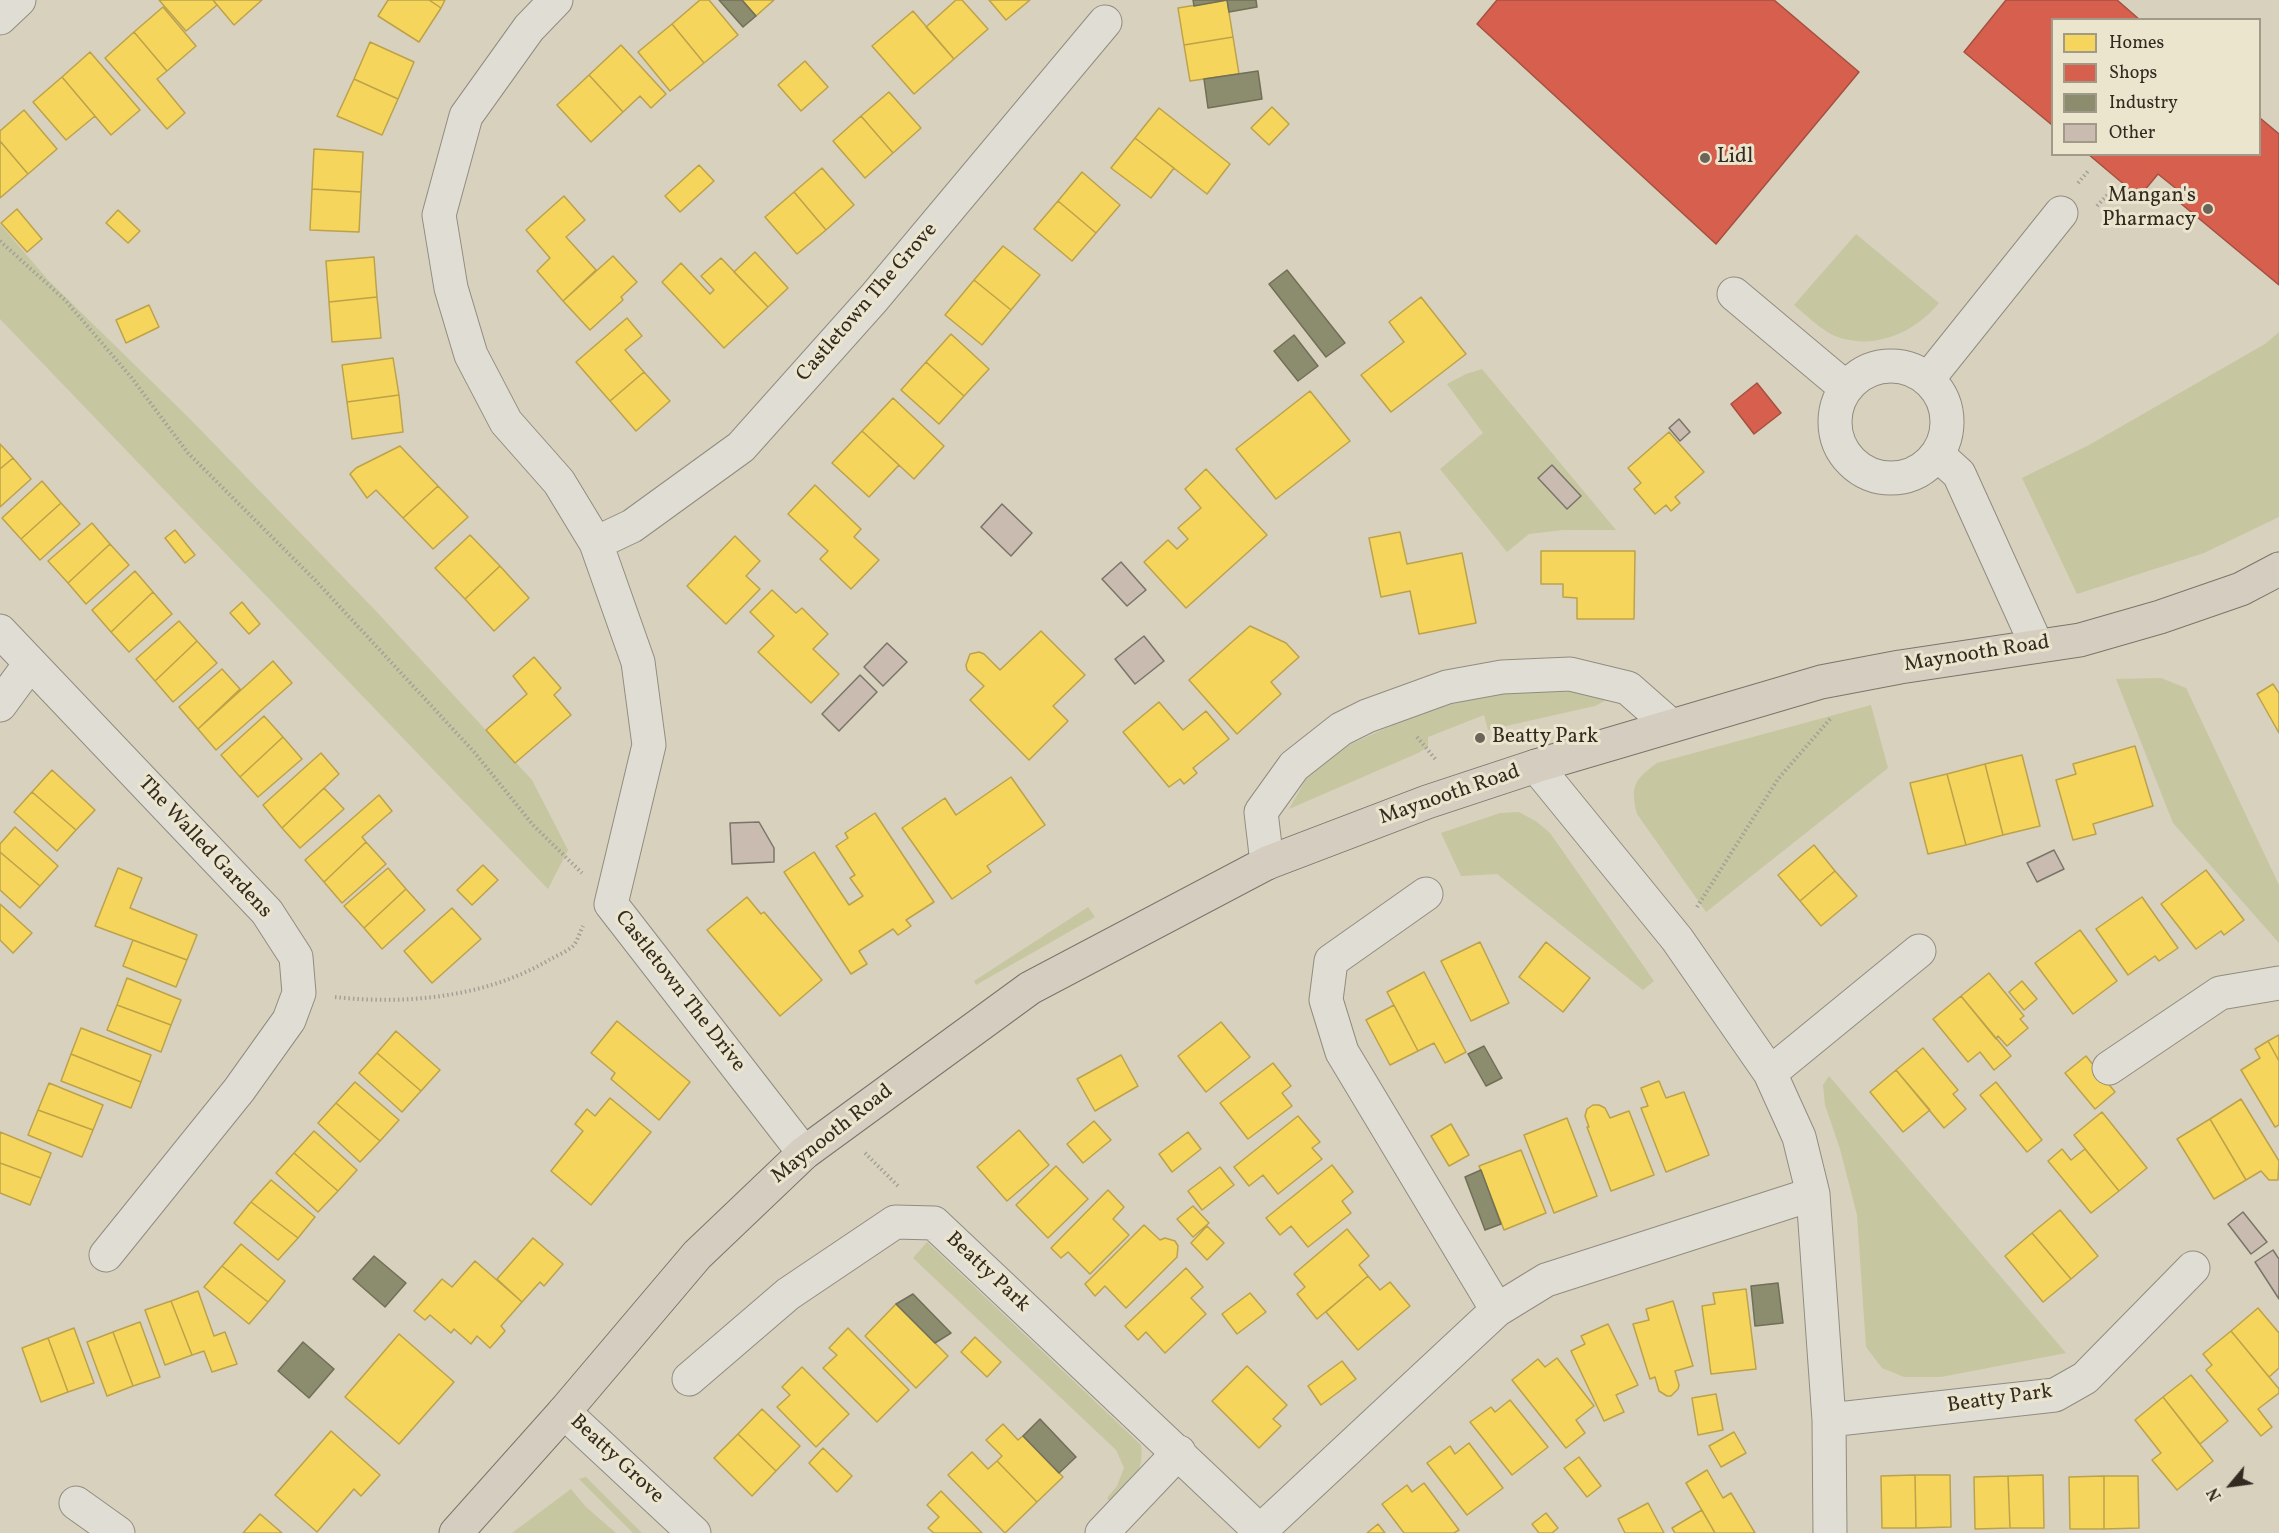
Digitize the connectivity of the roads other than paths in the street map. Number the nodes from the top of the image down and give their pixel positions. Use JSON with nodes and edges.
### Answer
{"nodes":[{"id":1,"x":20,"y":0,"type":"edge"},
{"id":2,"x":556,"y":0,"type":"edge"},
{"id":3,"x":0,"y":18,"type":"edge"},
{"id":4,"x":1105,"y":22,"type":"dead end"},
{"id":5,"x":2076,"y":213,"type":"road end"},
{"id":6,"x":1734,"y":294,"type":"dead end"},
{"id":7,"x":1928,"y":379,"type":"junction"},
{"id":8,"x":1846,"y":388,"type":"junction"},
{"id":9,"x":1937,"y":454,"type":"junction"},
{"id":10,"x":596,"y":543,"type":"junction"},
{"id":11,"x":2279,"y":569,"type":"edge"},
{"id":12,"x":0,"y":631,"type":"edge"},
{"id":13,"x":2037,"y":646,"type":"junction"},
{"id":14,"x":30,"y":664,"type":"junction"},
{"id":15,"x":0,"y":705,"type":"edge"},
{"id":16,"x":1670,"y":726,"type":"junction"},
{"id":17,"x":1536,"y":766,"type":"junction"},
{"id":18,"x":1267,"y":863,"type":"junction"},
{"id":19,"x":1426,"y":894,"type":"dead end"},
{"id":20,"x":1919,"y":951,"type":"dead end"},
{"id":21,"x":2279,"y":983,"type":"edge"},
{"id":22,"x":2109,"y":1068,"type":"dead end"},
{"id":23,"x":1770,"y":1073,"type":"junction"},
{"id":24,"x":804,"y":1153,"type":"junction"},
{"id":25,"x":1813,"y":1194,"type":"junction"},
{"id":26,"x":106,"y":1255,"type":"dead end"},
{"id":27,"x":2193,"y":1268,"type":"dead end"},
{"id":28,"x":1497,"y":1310,"type":"junction"},
{"id":29,"x":688,"y":1379,"type":"dead end"},
{"id":30,"x":564,"y":1412,"type":"junction"},
{"id":31,"x":1829,"y":1420,"type":"junction"},
{"id":32,"x":1179,"y":1452,"type":"junction"},
{"id":33,"x":76,"y":1503,"type":"dead end"},
{"id":34,"x":1261,"y":1532,"type":"edge"},
{"id":35,"x":118,"y":1533,"type":"edge"},
{"id":36,"x":456,"y":1533,"type":"edge"},
{"id":37,"x":694,"y":1533,"type":"edge"},
{"id":38,"x":1101,"y":1533,"type":"edge"},
{"id":39,"x":1830,"y":1533,"type":"edge"}],
"edges":[{"from":1,"to":3,"type":"street"},
{"from":2,"to":10,"type":"street","name":"Castletown The Drive"},
{"from":4,"to":10,"type":"street","name":"Castletown The Grove"},
{"from":5,"to":7,"type":"street"},
{"from":6,"to":8,"type":"street"},
{"from":7,"to":8,"type":"street"},
{"from":7,"to":9,"type":"street"},
{"from":8,"to":9,"type":"street"},
{"from":9,"to":13,"type":"street"},
{"from":10,"to":24,"type":"street","name":"Castletown The Drive"},
{"from":11,"to":13,"type":"main road","name":"Maynooth Road"},
{"from":12,"to":14,"type":"street","name":"The Walled Gardens"},
{"from":13,"to":16,"type":"main road","name":"Maynooth Road"},
{"from":14,"to":15,"type":"street"},
{"from":14,"to":26,"type":"street","name":"The Walled Gardens"},
{"from":16,"to":17,"type":"main road","name":"Maynooth Road"},
{"from":16,"to":18,"type":"street"},
{"from":17,"to":18,"type":"main road","name":"Maynooth Road"},
{"from":17,"to":23,"type":"street"},
{"from":18,"to":24,"type":"main road","name":"Maynooth Road"},
{"from":19,"to":28,"type":"street"},
{"from":20,"to":23,"type":"street"},
{"from":21,"to":22,"type":"street"},
{"from":23,"to":25,"type":"street"},
{"from":24,"to":30,"type":"main road","name":"Maynooth Road"},
{"from":25,"to":28,"type":"street","name":"Beatty Park"},
{"from":25,"to":31,"type":"street"},
{"from":27,"to":31,"type":"street","name":"Beatty Park"},
{"from":28,"to":34,"type":"street","name":"Beatty Park"},
{"from":29,"to":32,"type":"street","name":"Beatty Park"},
{"from":30,"to":36,"type":"main road","name":"Maynooth Road"},
{"from":30,"to":37,"type":"street","name":"Beatty Grove"},
{"from":31,"to":39,"type":"street"},
{"from":32,"to":34,"type":"street","name":"Beatty Park"},
{"from":32,"to":38,"type":"street"},
{"from":33,"to":35,"type":"street"}]}
